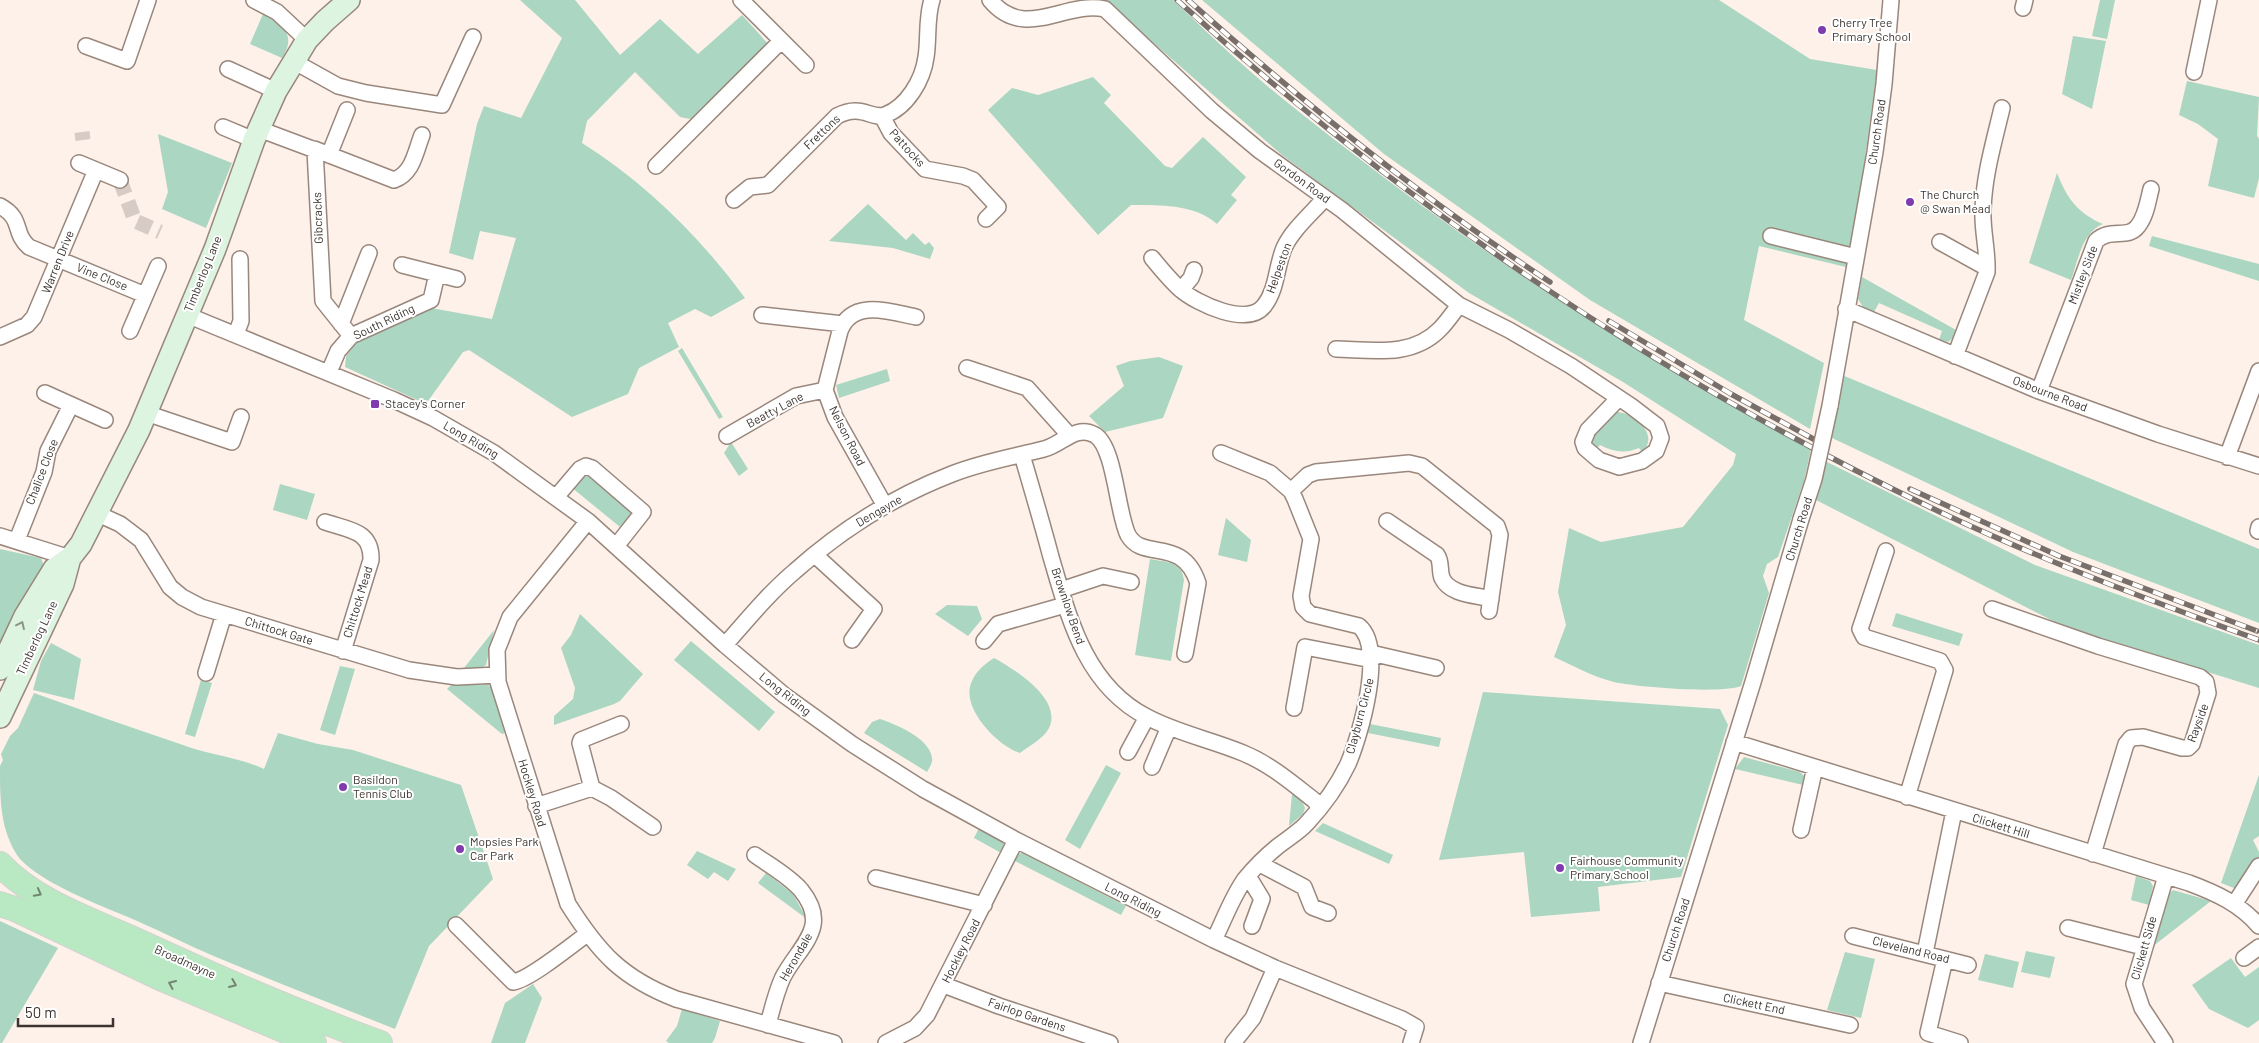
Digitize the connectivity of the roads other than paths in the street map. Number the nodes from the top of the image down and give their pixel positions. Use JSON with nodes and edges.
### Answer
{"nodes":[{"id":1,"x":148,"y":0,"type":"edge"},
{"id":2,"x":254,"y":0,"type":"edge"},
{"id":3,"x":349,"y":0,"type":"edge"},
{"id":4,"x":741,"y":0,"type":"edge"},
{"id":5,"x":932,"y":0,"type":"edge"},
{"id":6,"x":990,"y":0,"type":"edge"},
{"id":7,"x":1891,"y":0,"type":"edge"},
{"id":8,"x":2209,"y":0,"type":"edge"},
{"id":9,"x":473,"y":37,"type":"dead end"},
{"id":10,"x":308,"y":40,"type":"junction"},
{"id":11,"x":781,"y":41,"type":"junction"},
{"id":12,"x":86,"y":46,"type":"dead end"},
{"id":13,"x":293,"y":61,"type":"junction"},
{"id":14,"x":806,"y":66,"type":"dead end"},
{"id":15,"x":228,"y":69,"type":"dead end"},
{"id":16,"x":2194,"y":72,"type":"dead end"},
{"id":17,"x":276,"y":91,"type":"junction"},
{"id":18,"x":2002,"y":108,"type":"dead end"},
{"id":19,"x":347,"y":110,"type":"dead end"},
{"id":20,"x":882,"y":116,"type":"junction"},
{"id":21,"x":223,"y":127,"type":"dead end"},
{"id":22,"x":256,"y":134,"type":"junction"},
{"id":23,"x":422,"y":135,"type":"dead end"},
{"id":24,"x":314,"y":149,"type":"junction"},
{"id":25,"x":329,"y":155,"type":"junction"},
{"id":26,"x":79,"y":163,"type":"dead end"},
{"id":27,"x":656,"y":166,"type":"dead end"},
{"id":28,"x":96,"y":170,"type":"junction"},
{"id":29,"x":120,"y":180,"type":"dead end"},
{"id":30,"x":2151,"y":189,"type":"dead end"},
{"id":31,"x":1325,"y":198,"type":"junction"},
{"id":32,"x":734,"y":200,"type":"dead end"},
{"id":33,"x":0,"y":206,"type":"edge"},
{"id":34,"x":986,"y":219,"type":"dead end"},
{"id":35,"x":1771,"y":236,"type":"dead end"},
{"id":36,"x":1940,"y":242,"type":"dead end"},
{"id":37,"x":369,"y":253,"type":"dead end"},
{"id":38,"x":1856,"y":257,"type":"junction"},
{"id":39,"x":1152,"y":258,"type":"dead end"},
{"id":40,"x":59,"y":259,"type":"junction"},
{"id":41,"x":240,"y":259,"type":"dead end"},
{"id":42,"x":402,"y":265,"type":"dead end"},
{"id":43,"x":158,"y":266,"type":"dead end"},
{"id":44,"x":1987,"y":268,"type":"junction"},
{"id":45,"x":1194,"y":270,"type":"dead end"},
{"id":46,"x":437,"y":274,"type":"junction"},
{"id":47,"x":457,"y":279,"type":"dead end"},
{"id":48,"x":1181,"y":290,"type":"junction"},
{"id":49,"x":145,"y":295,"type":"junction"},
{"id":50,"x":1459,"y":305,"type":"junction"},
{"id":51,"x":1846,"y":309,"type":"junction"},
{"id":52,"x":187,"y":314,"type":"junction"},
{"id":53,"x":762,"y":315,"type":"dead end"},
{"id":54,"x":916,"y":317,"type":"dead end"},
{"id":55,"x":132,"y":324,"type":"dead end"},
{"id":56,"x":341,"y":324,"type":"junction"},
{"id":57,"x":842,"y":324,"type":"junction"},
{"id":58,"x":236,"y":334,"type":"junction"},
{"id":59,"x":351,"y":336,"type":"junction"},
{"id":60,"x":0,"y":337,"type":"edge"},
{"id":61,"x":1336,"y":349,"type":"dead end"},
{"id":62,"x":1955,"y":356,"type":"junction"},
{"id":63,"x":967,"y":368,"type":"dead end"},
{"id":64,"x":329,"y":372,"type":"junction"},
{"id":65,"x":2258,"y":374,"type":"edge"},
{"id":66,"x":825,"y":390,"type":"junction"},
{"id":67,"x":2039,"y":391,"type":"junction"},
{"id":68,"x":45,"y":392,"type":"dead end"},
{"id":69,"x":1619,"y":398,"type":"junction"},
{"id":70,"x":71,"y":405,"type":"junction"},
{"id":71,"x":146,"y":414,"type":"junction"},
{"id":72,"x":241,"y":416,"type":"dead end"},
{"id":73,"x":105,"y":420,"type":"dead end"},
{"id":74,"x":1069,"y":435,"type":"junction"},
{"id":75,"x":727,"y":436,"type":"dead end"},
{"id":76,"x":1220,"y":454,"type":"dead end"},
{"id":77,"x":1022,"y":455,"type":"junction"},
{"id":78,"x":2228,"y":457,"type":"junction"},
{"id":79,"x":2259,"y":466,"type":"edge"},
{"id":80,"x":1291,"y":491,"type":"junction"},
{"id":81,"x":557,"y":496,"type":"junction"},
{"id":82,"x":885,"y":506,"type":"junction"},
{"id":83,"x":98,"y":514,"type":"junction"},
{"id":84,"x":588,"y":521,"type":"junction"},
{"id":85,"x":1387,"y":521,"type":"dead end"},
{"id":86,"x":325,"y":522,"type":"dead end"},
{"id":87,"x":0,"y":536,"type":"edge"},
{"id":88,"x":17,"y":540,"type":"junction"},
{"id":89,"x":617,"y":545,"type":"junction"},
{"id":90,"x":1886,"y":551,"type":"dead end"},
{"id":91,"x":814,"y":555,"type":"junction"},
{"id":92,"x":70,"y":558,"type":"junction"},
{"id":93,"x":1131,"y":582,"type":"dead end"},
{"id":94,"x":1061,"y":590,"type":"junction"},
{"id":95,"x":1065,"y":605,"type":"junction"},
{"id":96,"x":1992,"y":609,"type":"dead end"},
{"id":97,"x":224,"y":614,"type":"junction"},
{"id":98,"x":852,"y":640,"type":"dead end"},
{"id":99,"x":984,"y":641,"type":"dead end"},
{"id":100,"x":725,"y":645,"type":"junction"},
{"id":101,"x":343,"y":651,"type":"junction"},
{"id":102,"x":1184,"y":654,"type":"dead end"},
{"id":103,"x":1372,"y":657,"type":"junction"},
{"id":104,"x":1436,"y":668,"type":"dead end"},
{"id":105,"x":0,"y":669,"type":"edge"},
{"id":106,"x":206,"y":673,"type":"dead end"},
{"id":107,"x":497,"y":675,"type":"junction"},
{"id":108,"x":1294,"y":708,"type":"dead end"},
{"id":109,"x":0,"y":717,"type":"edge"},
{"id":110,"x":1146,"y":717,"type":"junction"},
{"id":111,"x":621,"y":724,"type":"dead end"},
{"id":112,"x":1169,"y":727,"type":"junction"},
{"id":113,"x":1734,"y":742,"type":"junction"},
{"id":114,"x":1128,"y":752,"type":"dead end"},
{"id":115,"x":1152,"y":767,"type":"dead end"},
{"id":116,"x":1816,"y":767,"type":"junction"},
{"id":117,"x":592,"y":788,"type":"junction"},
{"id":118,"x":1907,"y":797,"type":"junction"},
{"id":119,"x":536,"y":806,"type":"junction"},
{"id":120,"x":1319,"y":808,"type":"junction"},
{"id":121,"x":1954,"y":811,"type":"junction"},
{"id":122,"x":652,"y":827,"type":"dead end"},
{"id":123,"x":1801,"y":830,"type":"dead end"},
{"id":124,"x":1016,"y":840,"type":"junction"},
{"id":125,"x":2093,"y":854,"type":"junction"},
{"id":126,"x":755,"y":855,"type":"dead end"},
{"id":127,"x":0,"y":864,"type":"edge"},
{"id":128,"x":1260,"y":864,"type":"junction"},
{"id":129,"x":2259,"y":866,"type":"edge"},
{"id":130,"x":1248,"y":876,"type":"junction"},
{"id":131,"x":2166,"y":876,"type":"junction"},
{"id":132,"x":876,"y":878,"type":"dead end"},
{"id":133,"x":2235,"y":903,"type":"junction"},
{"id":134,"x":0,"y":904,"type":"edge"},
{"id":135,"x":984,"y":906,"type":"junction"},
{"id":136,"x":1328,"y":913,"type":"dead end"},
{"id":137,"x":456,"y":925,"type":"dead end"},
{"id":138,"x":1252,"y":926,"type":"dead end"},
{"id":139,"x":2259,"y":926,"type":"edge"},
{"id":140,"x":2068,"y":928,"type":"dead end"},
{"id":141,"x":587,"y":934,"type":"junction"},
{"id":142,"x":1853,"y":936,"type":"dead end"},
{"id":143,"x":1214,"y":940,"type":"junction"},
{"id":144,"x":2143,"y":947,"type":"junction"},
{"id":145,"x":2259,"y":947,"type":"edge"},
{"id":146,"x":1925,"y":953,"type":"junction"},
{"id":147,"x":1945,"y":958,"type":"junction"},
{"id":148,"x":2244,"y":958,"type":"dead end"},
{"id":149,"x":1968,"y":965,"type":"dead end"},
{"id":150,"x":1275,"y":968,"type":"junction"},
{"id":151,"x":1659,"y":983,"type":"junction"},
{"id":152,"x":944,"y":985,"type":"junction"},
{"id":153,"x":768,"y":1025,"type":"junction"},
{"id":154,"x":1850,"y":1025,"type":"dead end"},
{"id":155,"x":896,"y":1041,"type":"edge"},
{"id":156,"x":314,"y":1043,"type":"edge"},
{"id":157,"x":380,"y":1043,"type":"edge"},
{"id":158,"x":834,"y":1043,"type":"edge"},
{"id":159,"x":1110,"y":1043,"type":"edge"},
{"id":160,"x":1233,"y":1043,"type":"edge"},
{"id":161,"x":1411,"y":1043,"type":"edge"},
{"id":162,"x":1641,"y":1043,"type":"edge"},
{"id":163,"x":1960,"y":1043,"type":"edge"},
{"id":164,"x":2165,"y":1043,"type":"edge"}],
"edges":[{"from":1,"to":12,"type":"street"},
{"from":2,"to":10,"type":"street"},
{"from":3,"to":10,"type":"main road","name":"Timberlog Lane"},
{"from":4,"to":11,"type":"street"},
{"from":5,"to":20,"type":"street"},
{"from":6,"to":31,"type":"street","name":"Gordon Road"},
{"from":7,"to":38,"type":"street","name":"Church Road"},
{"from":8,"to":16,"type":"street"},
{"from":9,"to":13,"type":"street"},
{"from":10,"to":13,"type":"main road","name":"Timberlog Lane"},
{"from":11,"to":14,"type":"street"},
{"from":11,"to":27,"type":"street"},
{"from":13,"to":17,"type":"main road","name":"Timberlog Lane"},
{"from":15,"to":17,"type":"street"},
{"from":17,"to":22,"type":"main road","name":"Timberlog Lane"},
{"from":18,"to":44,"type":"street"},
{"from":19,"to":25,"type":"street"},
{"from":20,"to":32,"type":"street","name":"Frettons"},
{"from":20,"to":34,"type":"street","name":"Pattocks"},
{"from":21,"to":22,"type":"street"},
{"from":22,"to":24,"type":"street"},
{"from":22,"to":52,"type":"main road","name":"Timberlog Lane"},
{"from":23,"to":25,"type":"street"},
{"from":24,"to":25,"type":"street"},
{"from":24,"to":56,"type":"street","name":"Gibcracks"},
{"from":26,"to":28,"type":"street"},
{"from":28,"to":29,"type":"street"},
{"from":28,"to":40,"type":"street","name":"Warren Drive"},
{"from":30,"to":67,"type":"street","name":"Mistley Side"},
{"from":31,"to":48,"type":"street","name":"Helpeston"},
{"from":31,"to":50,"type":"street","name":"Gordon Road"},
{"from":33,"to":40,"type":"street","name":"Vine Close"},
{"from":35,"to":38,"type":"street"},
{"from":36,"to":44,"type":"street"},
{"from":37,"to":56,"type":"street"},
{"from":38,"to":51,"type":"street","name":"Church Road"},
{"from":39,"to":48,"type":"street","name":"Helpeston"},
{"from":40,"to":49,"type":"street","name":"Vine Close"},
{"from":40,"to":60,"type":"street","name":"Warren Drive"},
{"from":41,"to":58,"type":"street"},
{"from":42,"to":46,"type":"street"},
{"from":43,"to":49,"type":"street"},
{"from":44,"to":62,"type":"street"},
{"from":45,"to":48,"type":"street"},
{"from":46,"to":47,"type":"street"},
{"from":46,"to":59,"type":"street","name":"South Riding"},
{"from":49,"to":55,"type":"street"},
{"from":50,"to":61,"type":"street"},
{"from":50,"to":69,"type":"street","name":"Gordon Road"},
{"from":51,"to":62,"type":"street","name":"Osbourne Road"},
{"from":51,"to":113,"type":"street","name":"Church Road","bridge":true},
{"from":52,"to":58,"type":"street","name":"Long Riding"},
{"from":52,"to":71,"type":"main road","name":"Timberlog Lane"},
{"from":53,"to":57,"type":"street"},
{"from":54,"to":57,"type":"street"},
{"from":56,"to":59,"type":"street","name":"Gibcracks"},
{"from":57,"to":66,"type":"street","name":"Nelson Road"},
{"from":58,"to":64,"type":"street","name":"Long Riding"},
{"from":59,"to":64,"type":"street","name":"South Riding"},
{"from":62,"to":67,"type":"street","name":"Osbourne Road"},
{"from":63,"to":74,"type":"street"},
{"from":64,"to":81,"type":"street","name":"Long Riding"},
{"from":65,"to":78,"type":"street"},
{"from":66,"to":75,"type":"street","name":"Beatty Lane"},
{"from":66,"to":82,"type":"street","name":"Nelson Road"},
{"from":67,"to":78,"type":"street","name":"Osbourne Road"},
{"from":68,"to":70,"type":"street"},
{"from":69,"to":69,"type":"street","name":"Gordon Road"},
{"from":70,"to":73,"type":"street"},
{"from":70,"to":88,"type":"street","name":"Chalice Close"},
{"from":71,"to":72,"type":"street"},
{"from":71,"to":83,"type":"main road","name":"Timberlog Lane"},
{"from":74,"to":77,"type":"street","name":"Dengayne"},
{"from":74,"to":102,"type":"street"},
{"from":76,"to":80,"type":"street","name":"Clayburn Circle"},
{"from":77,"to":82,"type":"street","name":"Dengayne"},
{"from":77,"to":94,"type":"street","name":"Brownlow Bend"},
{"from":78,"to":79,"type":"street","name":"Osbourne Road"},
{"from":80,"to":85,"type":"street"},
{"from":80,"to":103,"type":"street","name":"Clayburn Circle"},
{"from":81,"to":84,"type":"street","name":"Long Riding"},
{"from":81,"to":89,"type":"street"},
{"from":82,"to":91,"type":"street","name":"Dengayne"},
{"from":83,"to":92,"type":"main road","name":"Timberlog Lane"},
{"from":83,"to":97,"type":"street","name":"Chittock Gate"},
{"from":84,"to":89,"type":"street","name":"Long Riding"},
{"from":84,"to":107,"type":"street","name":"Hockley Road"},
{"from":86,"to":101,"type":"street","name":"Chittock Mead"},
{"from":87,"to":88,"type":"street"},
{"from":88,"to":92,"type":"street"},
{"from":89,"to":100,"type":"street","name":"Long Riding"},
{"from":90,"to":118,"type":"street"},
{"from":91,"to":98,"type":"street"},
{"from":91,"to":100,"type":"street","name":"Dengayne"},
{"from":105,"to":92,"type":"main road","name":"Timberlog Lane","one_way":true},
{"from":92,"to":109,"type":"main road","name":"Timberlog Lane"},
{"from":93,"to":94,"type":"street"},
{"from":94,"to":95,"type":"street","name":"Brownlow Bend"},
{"from":95,"to":99,"type":"street"},
{"from":95,"to":110,"type":"street","name":"Brownlow Bend"},
{"from":96,"to":125,"type":"street","name":"Rayside"},
{"from":97,"to":101,"type":"street","name":"Chittock Gate"},
{"from":97,"to":106,"type":"street"},
{"from":100,"to":124,"type":"street","name":"Long Riding"},
{"from":101,"to":107,"type":"street","name":"Chittock Gate"},
{"from":103,"to":104,"type":"street"},
{"from":103,"to":108,"type":"street"},
{"from":103,"to":120,"type":"street","name":"Clayburn Circle"},
{"from":107,"to":119,"type":"street","name":"Hockley Road"},
{"from":110,"to":112,"type":"street","name":"Brownlow Bend"},
{"from":110,"to":114,"type":"street"},
{"from":111,"to":117,"type":"street"},
{"from":112,"to":115,"type":"street"},
{"from":112,"to":120,"type":"street","name":"Brownlow Bend"},
{"from":113,"to":116,"type":"street","name":"Clickett Hill"},
{"from":113,"to":151,"type":"street","name":"Church Road"},
{"from":116,"to":118,"type":"street","name":"Clickett Hill"},
{"from":116,"to":123,"type":"street"},
{"from":117,"to":119,"type":"street"},
{"from":117,"to":122,"type":"street"},
{"from":118,"to":121,"type":"street","name":"Clickett Hill"},
{"from":119,"to":141,"type":"street","name":"Hockley Road"},
{"from":120,"to":128,"type":"street","name":"Clayburn Circle"},
{"from":121,"to":125,"type":"street","name":"Clickett Hill"},
{"from":121,"to":146,"type":"street"},
{"from":124,"to":135,"type":"street","name":"Hockley Road"},
{"from":124,"to":143,"type":"street","name":"Long Riding"},
{"from":125,"to":131,"type":"street","name":"Clickett Hill"},
{"from":126,"to":153,"type":"street","name":"Herondale"},
{"from":127,"to":157,"type":"main road","name":"Broadmayne","one_way":true},
{"from":128,"to":130,"type":"street","name":"Clayburn Circle"},
{"from":128,"to":136,"type":"street"},
{"from":129,"to":133,"type":"street"},
{"from":130,"to":138,"type":"street"},
{"from":130,"to":143,"type":"street","name":"Clayburn Circle"},
{"from":131,"to":133,"type":"street","name":"Clickett Hill"},
{"from":131,"to":144,"type":"street","name":"Clickett Side"},
{"from":132,"to":135,"type":"street"},
{"from":133,"to":139,"type":"street","name":"Clickett Hill"},
{"from":156,"to":134,"type":"main road","name":"Broadmayne","one_way":true},
{"from":135,"to":152,"type":"street","name":"Hockley Road"},
{"from":137,"to":141,"type":"street"},
{"from":140,"to":144,"type":"street"},
{"from":141,"to":153,"type":"street","name":"Hockley Road"},
{"from":142,"to":146,"type":"street","name":"Cleveland Road"},
{"from":143,"to":150,"type":"street","name":"Long Riding"},
{"from":144,"to":164,"type":"street","name":"Clickett Side"},
{"from":145,"to":148,"type":"street"},
{"from":146,"to":147,"type":"street","name":"Cleveland Road"},
{"from":147,"to":149,"type":"street","name":"Cleveland Road"},
{"from":147,"to":163,"type":"street"},
{"from":150,"to":160,"type":"street"},
{"from":150,"to":161,"type":"street","name":"Long Riding"},
{"from":151,"to":154,"type":"street","name":"Clickett End"},
{"from":151,"to":162,"type":"street","name":"Church Road"},
{"from":152,"to":155,"type":"street","name":"Hockley Road"},
{"from":152,"to":159,"type":"street","name":"Fairlop Gardens"},
{"from":153,"to":158,"type":"street","name":"Hockley Road"}]}
